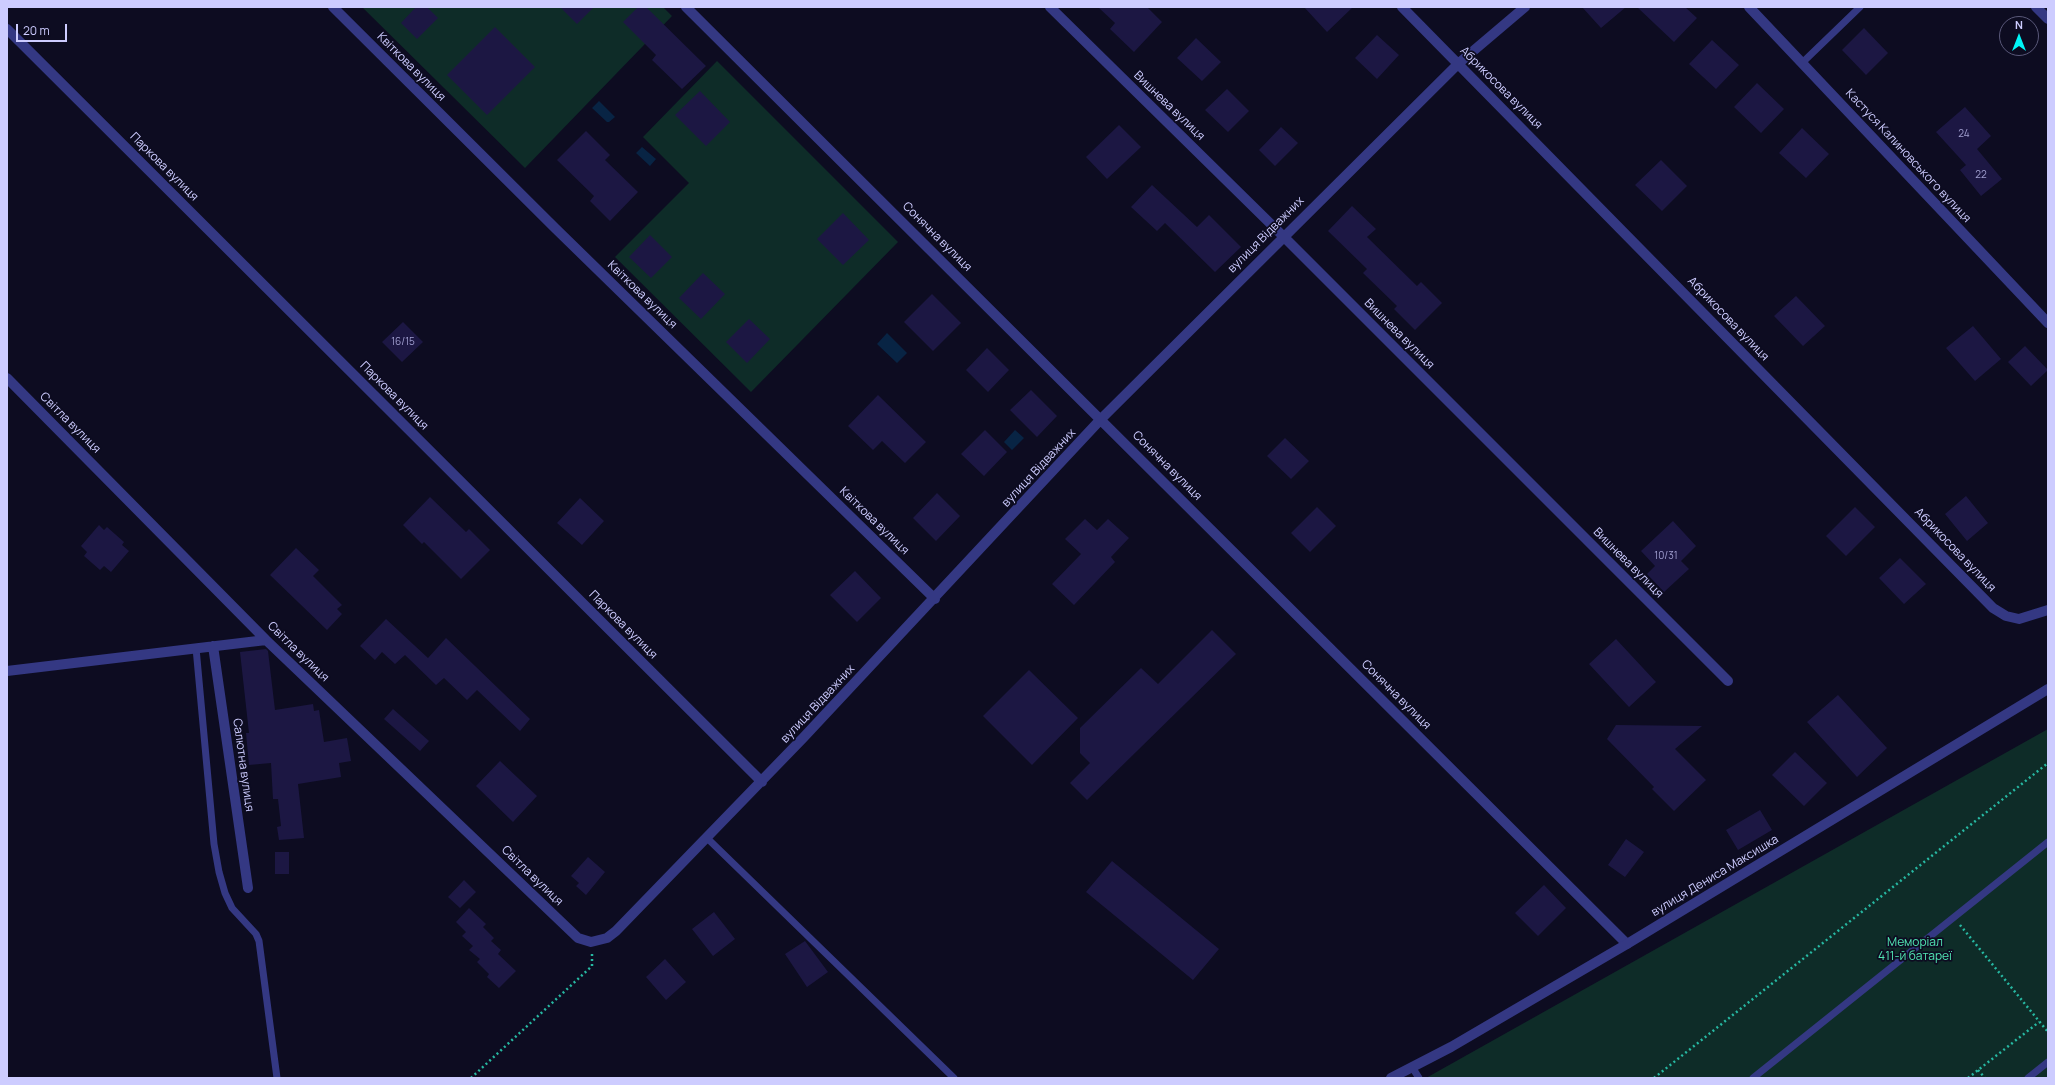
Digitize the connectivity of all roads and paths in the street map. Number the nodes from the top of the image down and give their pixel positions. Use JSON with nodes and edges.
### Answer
{"nodes":[{"id":1,"x":332,"y":7,"type":"edge"},
{"id":2,"x":686,"y":7,"type":"edge"},
{"id":3,"x":1050,"y":7,"type":"edge"},
{"id":4,"x":1402,"y":7,"type":"edge"},
{"id":5,"x":1525,"y":7,"type":"edge"},
{"id":6,"x":1749,"y":7,"type":"edge"},
{"id":7,"x":1860,"y":7,"type":"edge"},
{"id":8,"x":2036,"y":7,"type":"edge"},
{"id":9,"x":2048,"y":19,"type":"edge"},
{"id":10,"x":7,"y":29,"type":"edge"},
{"id":11,"x":1459,"y":63,"type":"junction"},
{"id":12,"x":1802,"y":63,"type":"junction"},
{"id":13,"x":1283,"y":236,"type":"junction"},
{"id":14,"x":2048,"y":323,"type":"edge"},
{"id":15,"x":7,"y":378,"type":"edge"},
{"id":16,"x":1102,"y":419,"type":"junction"},
{"id":17,"x":935,"y":599,"type":"junction"},
{"id":18,"x":2048,"y":610,"type":"edge"},
{"id":19,"x":266,"y":640,"type":"junction"},
{"id":20,"x":213,"y":646,"type":"junction"},
{"id":21,"x":196,"y":648,"type":"junction"},
{"id":22,"x":7,"y":671,"type":"edge"},
{"id":23,"x":1728,"y":681,"type":"dead end"},
{"id":24,"x":2048,"y":689,"type":"edge"},
{"id":25,"x":2048,"y":763,"type":"edge"},
{"id":26,"x":762,"y":782,"type":"junction"},
{"id":27,"x":707,"y":838,"type":"junction"},
{"id":28,"x":2048,"y":842,"type":"edge"},
{"id":29,"x":248,"y":888,"type":"dead end"},
{"id":30,"x":1954,"y":917,"type":"junction"},
{"id":31,"x":591,"y":942,"type":"junction"},
{"id":32,"x":1627,"y":944,"type":"junction"},
{"id":33,"x":2039,"y":1022,"type":"junction"},
{"id":34,"x":2048,"y":1032,"type":"edge"},
{"id":35,"x":2048,"y":1062,"type":"edge"},
{"id":36,"x":1412,"y":1067,"type":"junction"},
{"id":37,"x":1978,"y":1070,"type":"junction"},
{"id":38,"x":277,"y":1078,"type":"edge"},
{"id":39,"x":471,"y":1078,"type":"edge"},
{"id":40,"x":954,"y":1078,"type":"edge"},
{"id":41,"x":1391,"y":1078,"type":"edge"},
{"id":42,"x":1419,"y":1078,"type":"edge"},
{"id":43,"x":1654,"y":1078,"type":"edge"},
{"id":44,"x":1753,"y":1078,"type":"edge"},
{"id":45,"x":1968,"y":1078,"type":"edge"},
{"id":46,"x":1985,"y":1078,"type":"edge"},
{"id":47,"x":2028,"y":1078,"type":"edge"}],
"edges":[{"from":1,"to":17,"type":"street","name":"Квіткова вулиця"},
{"from":2,"to":16,"type":"street","name":"Сонячна вулиця"},
{"from":3,"to":13,"type":"street","name":"Вишнева вулиця"},
{"from":4,"to":11,"type":"street","name":"Абрикосова вулиця"},
{"from":5,"to":11,"type":"street","name":"вулиця Відважних"},
{"from":6,"to":12,"type":"street","name":"Кастуся Калиновського вулиця"},
{"from":7,"to":12,"type":"lane"},
{"from":8,"to":9,"type":"street"},
{"from":10,"to":26,"type":"street","name":"Паркова вулиця"},
{"from":11,"to":13,"type":"street","name":"вулиця Відважних"},
{"from":11,"to":18,"type":"street","name":"Абрикосова вулиця"},
{"from":12,"to":14,"type":"street","name":"Кастуся Калиновського вулиця"},
{"from":13,"to":16,"type":"street","name":"вулиця Відважних"},
{"from":13,"to":23,"type":"street","name":"Вишнева вулиця"},
{"from":15,"to":19,"type":"street","name":"Світла вулиця"},
{"from":16,"to":17,"type":"street","name":"вулиця Відважних"},
{"from":16,"to":32,"type":"street","name":"Сонячна вулиця"},
{"from":17,"to":26,"type":"street","name":"вулиця Відважних"},
{"from":19,"to":20,"type":"street"},
{"from":19,"to":31,"type":"street","name":"Світла вулиця"},
{"from":20,"to":21,"type":"street"},
{"from":20,"to":29,"type":"street","name":"Салютна вулиця"},
{"from":21,"to":22,"type":"street"},
{"from":21,"to":38,"type":"lane"},
{"from":24,"to":32,"type":"street","name":"вулиця Дениса Максишка"},
{"from":25,"to":43,"type":"path"},
{"from":26,"to":27,"type":"street","name":"вулиця Відважних"},
{"from":27,"to":31,"type":"street","name":"вулиця Відважних"},
{"from":27,"to":40,"type":"lane"},
{"from":28,"to":30,"type":"lane"},
{"from":30,"to":33,"type":"path"},
{"from":30,"to":44,"type":"lane"},
{"from":31,"to":39,"type":"path"},
{"from":32,"to":36,"type":"street","name":"вулиця Дениса Максишка"},
{"from":33,"to":34,"type":"path"},
{"from":33,"to":37,"type":"path"},
{"from":35,"to":47,"type":"lane"},
{"from":36,"to":41,"type":"street","name":"вулиця Дениса Максишка"},
{"from":36,"to":42,"type":"lane"},
{"from":37,"to":45,"type":"path"},
{"from":37,"to":46,"type":"path"}]}
